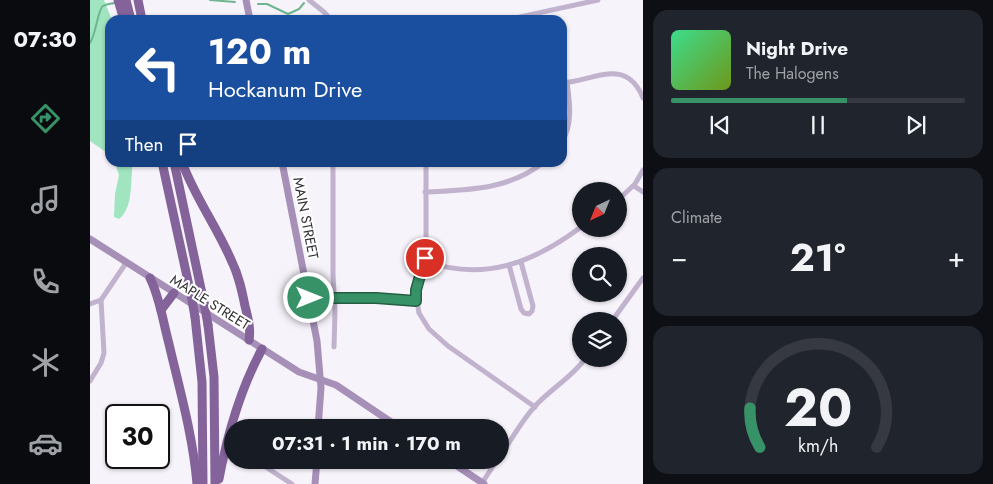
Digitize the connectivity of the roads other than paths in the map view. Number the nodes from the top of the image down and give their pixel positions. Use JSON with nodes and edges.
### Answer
{"nodes":[{"id":1,"x":118,"y":0,"type":"edge"},
{"id":2,"x":126,"y":0,"type":"edge"},
{"id":3,"x":138,"y":0,"type":"edge"},
{"id":4,"x":246,"y":0,"type":"edge"},
{"id":5,"x":308,"y":0,"type":"edge"},
{"id":6,"x":598,"y":0,"type":"edge"},
{"id":7,"x":122,"y":15,"type":"edge"},
{"id":8,"x":130,"y":15,"type":"edge"},
{"id":9,"x":141,"y":15,"type":"edge"},
{"id":10,"x":249,"y":15,"type":"edge"},
{"id":11,"x":327,"y":15,"type":"edge"},
{"id":12,"x":529,"y":15,"type":"edge"},
{"id":13,"x":567,"y":83,"type":"edge"},
{"id":14,"x":567,"y":96,"type":"edge"},
{"id":15,"x":643,"y":98,"type":"edge"},
{"id":16,"x":567,"y":130,"type":"edge"},
{"id":17,"x":163,"y":167,"type":"edge"},
{"id":18,"x":175,"y":167,"type":"edge"},
{"id":19,"x":184,"y":167,"type":"edge"},
{"id":20,"x":283,"y":167,"type":"edge"},
{"id":21,"x":333,"y":167,"type":"edge"},
{"id":22,"x":426,"y":167,"type":"edge"},
{"id":23,"x":536,"y":167,"type":"edge"},
{"id":24,"x":643,"y":170,"type":"edge"},
{"id":25,"x":634,"y":186,"type":"junction"},
{"id":26,"x":628,"y":191,"type":"edge"},
{"id":27,"x":425,"y":192,"type":"junction"},
{"id":28,"x":643,"y":192,"type":"edge"},
{"id":29,"x":572,"y":233,"type":"edge"},
{"id":30,"x":90,"y":239,"type":"edge"},
{"id":31,"x":424,"y":261,"type":"junction"},
{"id":32,"x":521,"y":262,"type":"junction"},
{"id":33,"x":126,"y":263,"type":"junction"},
{"id":34,"x":509,"y":265,"type":"junction"},
{"id":35,"x":150,"y":278,"type":"junction"},
{"id":36,"x":643,"y":278,"type":"edge"},
{"id":37,"x":174,"y":293,"type":"junction"},
{"id":38,"x":309,"y":298,"type":"junction"},
{"id":39,"x":334,"y":298,"type":"junction"},
{"id":40,"x":101,"y":300,"type":"junction"},
{"id":41,"x":416,"y":301,"type":"junction"},
{"id":42,"x":90,"y":304,"type":"edge"},
{"id":43,"x":161,"y":310,"type":"junction"},
{"id":44,"x":618,"y":312,"type":"edge"},
{"id":45,"x":249,"y":340,"type":"junction"},
{"id":46,"x":334,"y":347,"type":"dead end"},
{"id":47,"x":262,"y":349,"type":"junction"},
{"id":48,"x":578,"y":367,"type":"edge"},
{"id":49,"x":320,"y":379,"type":"junction"},
{"id":50,"x":90,"y":381,"type":"edge"},
{"id":51,"x":535,"y":406,"type":"junction"},
{"id":52,"x":318,"y":419,"type":"edge"},
{"id":53,"x":387,"y":419,"type":"edge"},
{"id":54,"x":509,"y":443,"type":"edge"},
{"id":55,"x":269,"y":469,"type":"edge"},
{"id":56,"x":316,"y":469,"type":"edge"},
{"id":57,"x":462,"y":469,"type":"edge"},
{"id":58,"x":492,"y":469,"type":"edge"},
{"id":59,"x":483,"y":483,"type":"edge"},
{"id":60,"x":197,"y":484,"type":"edge"},
{"id":61,"x":203,"y":484,"type":"edge"},
{"id":62,"x":216,"y":484,"type":"edge"},
{"id":63,"x":292,"y":484,"type":"edge"},
{"id":64,"x":315,"y":484,"type":"edge"}],
"edges":[{"from":1,"to":7,"type":"highway"},
{"from":2,"to":8,"type":"highway"},
{"from":3,"to":9,"type":"highway"},
{"from":4,"to":10,"type":"street"},
{"from":5,"to":11,"type":"street"},
{"from":6,"to":12,"type":"street"},
{"from":13,"to":15,"type":"street"},
{"from":14,"to":16,"type":"street"},
{"from":17,"to":61,"type":"highway","bridge":true},
{"from":18,"to":62,"type":"highway","bridge":true},
{"from":19,"to":45,"type":"highway"},
{"from":20,"to":38,"type":"street","name":"MAIN STREET"},
{"from":21,"to":39,"type":"street"},
{"from":22,"to":27,"type":"street"},
{"from":23,"to":27,"type":"street"},
{"from":24,"to":25,"type":"street"},
{"from":25,"to":26,"type":"street"},
{"from":25,"to":28,"type":"street"},
{"from":27,"to":31,"type":"street"},
{"from":29,"to":32,"type":"street"},
{"from":30,"to":33,"type":"street","name":"MAPLE STREET"},
{"from":31,"to":34,"type":"street"},
{"from":31,"to":41,"type":"street"},
{"from":32,"to":34,"type":"street"},
{"from":32,"to":34,"type":"street"},
{"from":33,"to":35,"type":"street","name":"MAPLE STREET"},
{"from":33,"to":40,"type":"street"},
{"from":35,"to":37,"type":"street","name":"MAPLE STREET"},
{"from":35,"to":43,"type":"highway"},
{"from":36,"to":44,"type":"street"},
{"from":37,"to":43,"type":"highway"},
{"from":37,"to":45,"type":"street","name":"MAPLE STREET"},
{"from":38,"to":39,"type":"street"},
{"from":38,"to":49,"type":"street","name":"MAIN STREET"},
{"from":39,"to":41,"type":"street"},
{"from":39,"to":46,"type":"street"},
{"from":40,"to":42,"type":"street"},
{"from":40,"to":50,"type":"street"},
{"from":41,"to":51,"type":"street"},
{"from":43,"to":60,"type":"highway"},
{"from":45,"to":47,"type":"street","name":"MAPLE STREET"},
{"from":47,"to":49,"type":"street","name":"MAPLE STREET"},
{"from":47,"to":62,"type":"highway"},
{"from":48,"to":51,"type":"street"},
{"from":49,"to":52,"type":"street","name":"MAIN STREET"},
{"from":49,"to":53,"type":"street","name":"MAPLE STREET"},
{"from":51,"to":54,"type":"street"},
{"from":55,"to":63,"type":"street"},
{"from":56,"to":64,"type":"street"},
{"from":57,"to":59,"type":"street"},
{"from":58,"to":59,"type":"street"}]}
